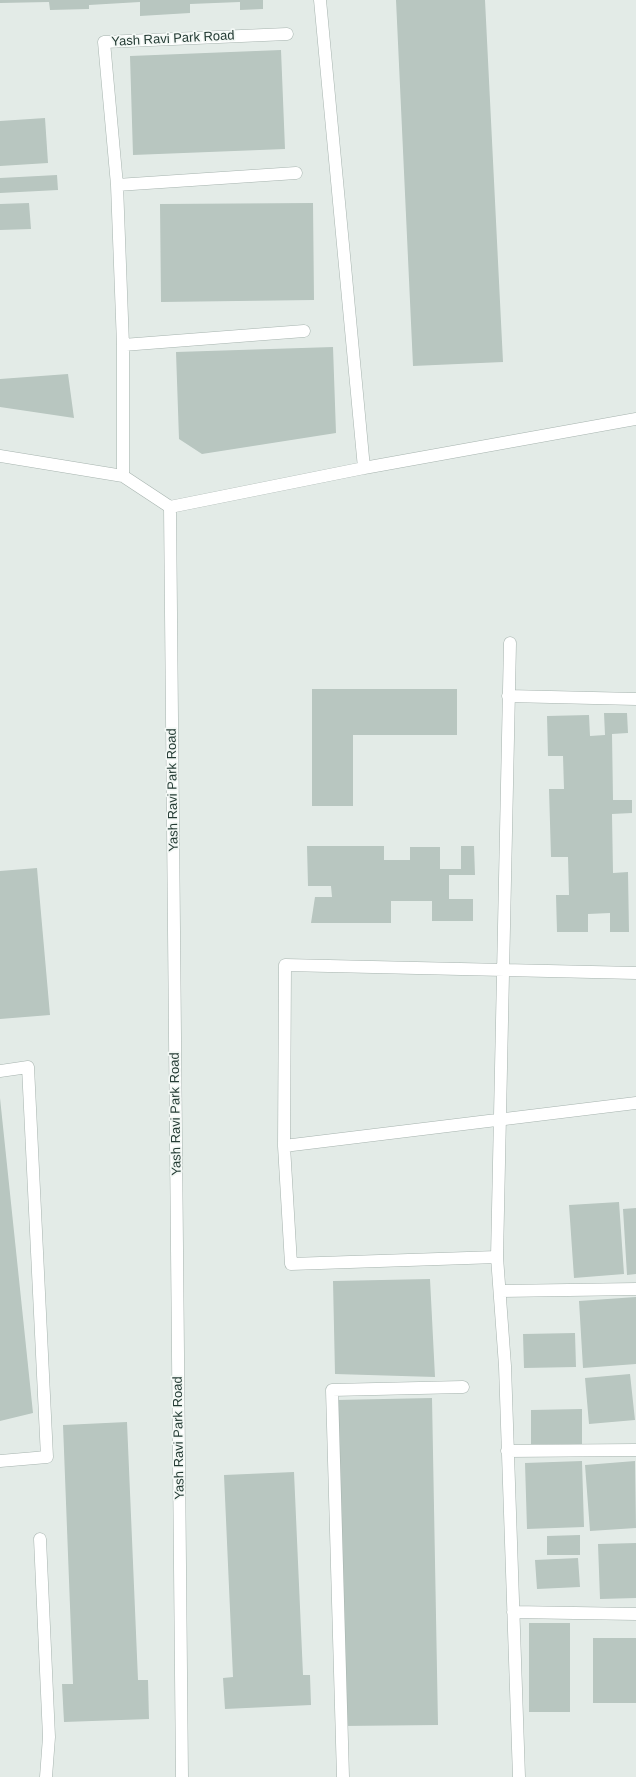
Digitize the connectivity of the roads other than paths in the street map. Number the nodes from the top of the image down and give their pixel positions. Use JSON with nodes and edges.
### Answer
{"nodes":[{"id":1,"x":320,"y":0,"type":"edge"},
{"id":2,"x":287,"y":34,"type":"dead end"},
{"id":3,"x":296,"y":173,"type":"dead end"},
{"id":4,"x":117,"y":185,"type":"junction"},
{"id":5,"x":304,"y":331,"type":"dead end"},
{"id":6,"x":122,"y":345,"type":"junction"},
{"id":7,"x":636,"y":419,"type":"edge"},
{"id":8,"x":0,"y":456,"type":"edge"},
{"id":9,"x":364,"y":468,"type":"junction"},
{"id":10,"x":123,"y":476,"type":"junction"},
{"id":11,"x":170,"y":507,"type":"junction"},
{"id":12,"x":510,"y":643,"type":"dead end"},
{"id":13,"x":508,"y":696,"type":"junction"},
{"id":14,"x":636,"y":699,"type":"edge"},
{"id":15,"x":503,"y":969,"type":"junction"},
{"id":16,"x":636,"y":973,"type":"edge"},
{"id":17,"x":0,"y":1071,"type":"edge"},
{"id":18,"x":636,"y":1103,"type":"edge"},
{"id":19,"x":500,"y":1120,"type":"junction"},
{"id":20,"x":284,"y":1146,"type":"junction"},
{"id":21,"x":497,"y":1257,"type":"junction"},
{"id":22,"x":636,"y":1289,"type":"edge"},
{"id":23,"x":501,"y":1291,"type":"junction"},
{"id":24,"x":463,"y":1387,"type":"dead end"},
{"id":25,"x":636,"y":1450,"type":"edge"},
{"id":26,"x":507,"y":1452,"type":"junction"},
{"id":27,"x":0,"y":1461,"type":"edge"},
{"id":28,"x":40,"y":1539,"type":"dead end"},
{"id":29,"x":512,"y":1612,"type":"junction"},
{"id":30,"x":636,"y":1614,"type":"edge"},
{"id":31,"x":46,"y":1777,"type":"edge"},
{"id":32,"x":182,"y":1777,"type":"edge"},
{"id":33,"x":343,"y":1777,"type":"edge"},
{"id":34,"x":519,"y":1777,"type":"edge"}],
"edges":[{"from":1,"to":9,"type":"street"},
{"from":2,"to":4,"type":"street","name":"Yash Ravi Park Road"},
{"from":3,"to":4,"type":"street"},
{"from":4,"to":6,"type":"street","name":"Yash Ravi Park Road"},
{"from":5,"to":6,"type":"street"},
{"from":6,"to":10,"type":"street","name":"Yash Ravi Park Road"},
{"from":7,"to":9,"type":"street"},
{"from":8,"to":10,"type":"street"},
{"from":9,"to":11,"type":"street"},
{"from":10,"to":11,"type":"street"},
{"from":11,"to":32,"type":"street","name":"Yash Ravi Park Road"},
{"from":12,"to":13,"type":"street"},
{"from":13,"to":14,"type":"street"},
{"from":13,"to":15,"type":"street"},
{"from":15,"to":16,"type":"street"},
{"from":15,"to":19,"type":"street"},
{"from":15,"to":20,"type":"street"},
{"from":17,"to":27,"type":"street"},
{"from":18,"to":19,"type":"street"},
{"from":19,"to":20,"type":"street"},
{"from":19,"to":21,"type":"street"},
{"from":20,"to":21,"type":"street"},
{"from":21,"to":23,"type":"street"},
{"from":22,"to":23,"type":"street"},
{"from":23,"to":26,"type":"street"},
{"from":24,"to":33,"type":"street"},
{"from":25,"to":26,"type":"street"},
{"from":26,"to":29,"type":"street"},
{"from":28,"to":31,"type":"street"},
{"from":29,"to":30,"type":"street"},
{"from":29,"to":34,"type":"street"}]}
